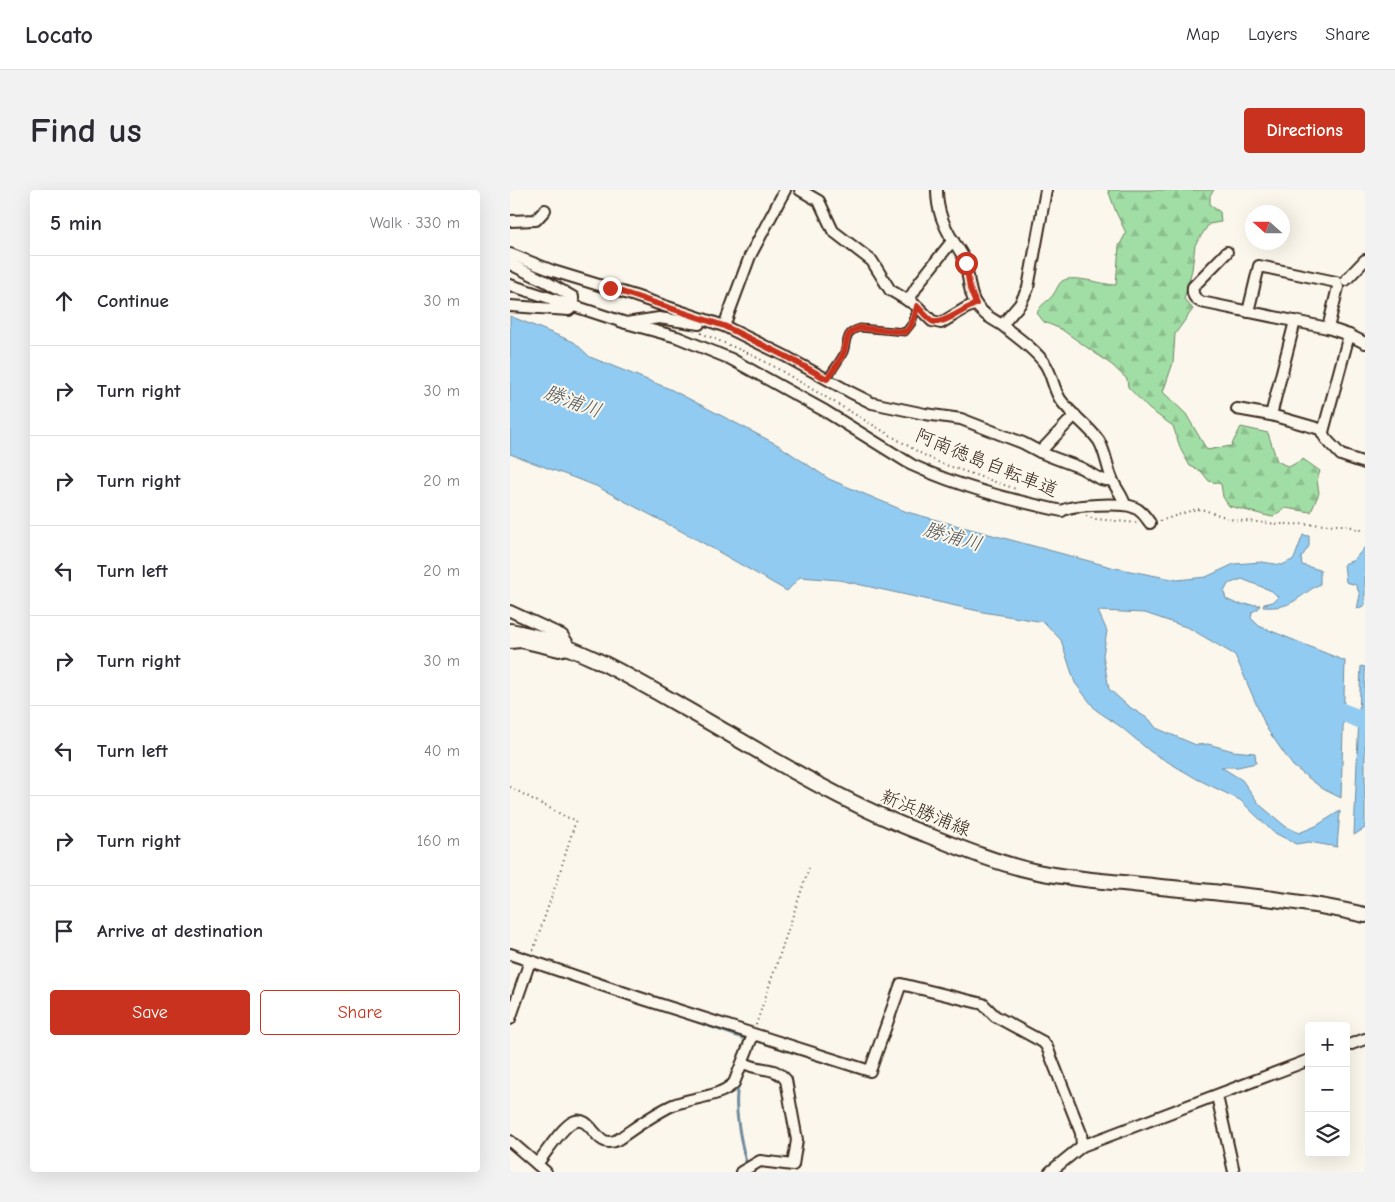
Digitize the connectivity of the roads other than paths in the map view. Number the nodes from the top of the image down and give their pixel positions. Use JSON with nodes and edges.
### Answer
{"nodes":[{"id":1,"x":785,"y":190,"type":"edge"},
{"id":2,"x":800,"y":190,"type":"edge"},
{"id":3,"x":937,"y":190,"type":"edge"},
{"id":4,"x":1046,"y":190,"type":"edge"},
{"id":5,"x":545,"y":210,"type":"dead end"},
{"id":6,"x":510,"y":221,"type":"edge"},
{"id":7,"x":953,"y":240,"type":"junction"},
{"id":8,"x":1227,"y":252,"type":"dead end"},
{"id":9,"x":510,"y":254,"type":"edge"},
{"id":10,"x":1365,"y":260,"type":"edge"},
{"id":11,"x":510,"y":264,"type":"edge"},
{"id":12,"x":1346,"y":280,"type":"dead end"},
{"id":13,"x":510,"y":286,"type":"edge"},
{"id":14,"x":913,"y":304,"type":"junction"},
{"id":15,"x":976,"y":304,"type":"junction"},
{"id":16,"x":510,"y":306,"type":"edge"},
{"id":17,"x":573,"y":306,"type":"junction"},
{"id":18,"x":1248,"y":312,"type":"junction"},
{"id":19,"x":1295,"y":321,"type":"junction"},
{"id":20,"x":626,"y":323,"type":"junction"},
{"id":21,"x":721,"y":325,"type":"junction"},
{"id":22,"x":1002,"y":325,"type":"junction"},
{"id":23,"x":1328,"y":328,"type":"junction"},
{"id":24,"x":1349,"y":335,"type":"junction"},
{"id":25,"x":1365,"y":343,"type":"edge"},
{"id":26,"x":827,"y":379,"type":"junction"},
{"id":27,"x":1237,"y":410,"type":"dead end"},
{"id":28,"x":1075,"y":415,"type":"junction"},
{"id":29,"x":1271,"y":415,"type":"junction"},
{"id":30,"x":1323,"y":432,"type":"junction"},
{"id":31,"x":1040,"y":452,"type":"junction"},
{"id":32,"x":1365,"y":463,"type":"edge"},
{"id":33,"x":1112,"y":480,"type":"junction"},
{"id":34,"x":1125,"y":505,"type":"junction"},
{"id":35,"x":1150,"y":523,"type":"road end"},
{"id":36,"x":510,"y":611,"type":"edge"},
{"id":37,"x":510,"y":631,"type":"edge"},
{"id":38,"x":510,"y":643,"type":"edge"},
{"id":39,"x":566,"y":646,"type":"junction"},
{"id":40,"x":1365,"y":915,"type":"edge"},
{"id":41,"x":510,"y":954,"type":"edge"},
{"id":42,"x":530,"y":961,"type":"junction"},
{"id":43,"x":510,"y":1019,"type":"edge"},
{"id":44,"x":753,"y":1035,"type":"junction"},
{"id":45,"x":1365,"y":1039,"type":"edge"},
{"id":46,"x":1350,"y":1045,"type":"edge"},
{"id":47,"x":743,"y":1062,"type":"junction"},
{"id":48,"x":1305,"y":1062,"type":"edge"},
{"id":49,"x":1217,"y":1096,"type":"junction"},
{"id":50,"x":510,"y":1141,"type":"edge"},
{"id":51,"x":1082,"y":1146,"type":"junction"},
{"id":52,"x":537,"y":1164,"type":"junction"},
{"id":53,"x":546,"y":1172,"type":"edge"},
{"id":54,"x":741,"y":1172,"type":"edge"},
{"id":55,"x":1050,"y":1172,"type":"edge"},
{"id":56,"x":1234,"y":1172,"type":"edge"}],
"edges":[{"from":1,"to":21,"type":"street"},
{"from":2,"to":14,"type":"street"},
{"from":3,"to":7,"type":"street"},
{"from":4,"to":22,"type":"street"},
{"from":5,"to":6,"type":"street"},
{"from":7,"to":14,"type":"street"},
{"from":7,"to":15,"type":"street"},
{"from":8,"to":18,"type":"street"},
{"from":9,"to":21,"type":"street"},
{"from":10,"to":12,"type":"street"},
{"from":11,"to":17,"type":"street"},
{"from":13,"to":17,"type":"street"},
{"from":14,"to":15,"type":"street"},
{"from":14,"to":26,"type":"lane"},
{"from":15,"to":22,"type":"street"},
{"from":16,"to":17,"type":"street"},
{"from":17,"to":20,"type":"street"},
{"from":18,"to":19,"type":"street"},
{"from":18,"to":23,"type":"street"},
{"from":19,"to":23,"type":"street"},
{"from":19,"to":29,"type":"street"},
{"from":20,"to":21,"type":"street"},
{"from":20,"to":34,"type":"street"},
{"from":21,"to":26,"type":"street"},
{"from":22,"to":28,"type":"street"},
{"from":23,"to":24,"type":"street"},
{"from":24,"to":25,"type":"street"},
{"from":24,"to":30,"type":"street"},
{"from":26,"to":31,"type":"street"},
{"from":27,"to":29,"type":"street"},
{"from":28,"to":31,"type":"street"},
{"from":28,"to":33,"type":"street"},
{"from":29,"to":30,"type":"street"},
{"from":30,"to":32,"type":"street"},
{"from":31,"to":33,"type":"street"},
{"from":33,"to":34,"type":"street"},
{"from":34,"to":35,"type":"street"},
{"from":36,"to":39,"type":"street"},
{"from":37,"to":39,"type":"main road","name":"新浜勝浦線"},
{"from":38,"to":39,"type":"street"},
{"from":39,"to":40,"type":"main road","name":"新浜勝浦線"},
{"from":41,"to":42,"type":"street"},
{"from":42,"to":43,"type":"street"},
{"from":42,"to":44,"type":"street"},
{"from":44,"to":47,"type":"street"},
{"from":44,"to":51,"type":"street"},
{"from":45,"to":46,"type":"street"},
{"from":47,"to":52,"type":"street"},
{"from":47,"to":54,"type":"street"},
{"from":48,"to":49,"type":"street"},
{"from":49,"to":51,"type":"street"},
{"from":49,"to":56,"type":"street"},
{"from":50,"to":52,"type":"street"},
{"from":51,"to":55,"type":"street"},
{"from":52,"to":53,"type":"street"}]}
